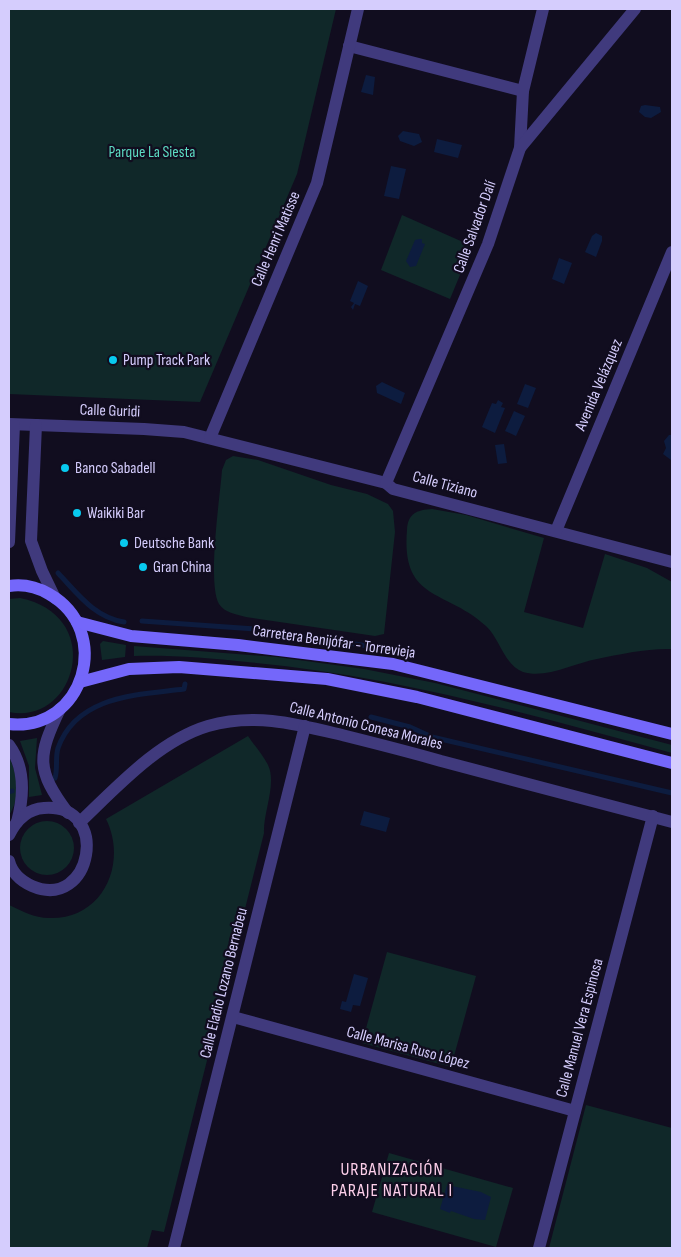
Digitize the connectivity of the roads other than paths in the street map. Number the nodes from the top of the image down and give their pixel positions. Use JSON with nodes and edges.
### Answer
{"nodes":[{"id":1,"x":358,"y":9,"type":"edge"},
{"id":2,"x":543,"y":9,"type":"edge"},
{"id":3,"x":636,"y":9,"type":"edge"},
{"id":4,"x":349,"y":46,"type":"junction"},
{"id":5,"x":523,"y":92,"type":"junction"},
{"id":6,"x":520,"y":148,"type":"junction"},
{"id":7,"x":672,"y":252,"type":"edge"},
{"id":8,"x":12,"y":424,"type":"edge"},
{"id":9,"x":36,"y":425,"type":"junction"},
{"id":10,"x":210,"y":438,"type":"junction"},
{"id":11,"x":386,"y":483,"type":"junction"},
{"id":12,"x":556,"y":532,"type":"junction"},
{"id":13,"x":9,"y":542,"type":"edge"},
{"id":14,"x":672,"y":562,"type":"edge"},
{"id":15,"x":9,"y":586,"type":"edge"},
{"id":16,"x":56,"y":598,"type":"junction"},
{"id":17,"x":77,"y":622,"type":"junction"},
{"id":18,"x":80,"y":682,"type":"junction"},
{"id":19,"x":60,"y":709,"type":"junction"},
{"id":20,"x":9,"y":724,"type":"edge"},
{"id":21,"x":305,"y":726,"type":"junction"},
{"id":22,"x":672,"y":734,"type":"edge"},
{"id":23,"x":9,"y":745,"type":"edge"},
{"id":24,"x":672,"y":763,"type":"edge"},
{"id":25,"x":68,"y":813,"type":"junction"},
{"id":26,"x":653,"y":816,"type":"junction"},
{"id":27,"x":78,"y":822,"type":"junction"},
{"id":28,"x":672,"y":822,"type":"edge"},
{"id":29,"x":12,"y":828,"type":"edge"},
{"id":30,"x":9,"y":864,"type":"edge"},
{"id":31,"x":233,"y":1017,"type":"junction"},
{"id":32,"x":575,"y":1111,"type":"junction"},
{"id":33,"x":174,"y":1248,"type":"edge"},
{"id":34,"x":539,"y":1248,"type":"edge"}],
"edges":[{"from":1,"to":4,"type":"street","name":"Calle Henri Matisse"},
{"from":2,"to":5,"type":"street"},
{"from":3,"to":6,"type":"street","name":"Calle Salvador Dalí"},
{"from":4,"to":5,"type":"street"},
{"from":4,"to":10,"type":"street","name":"Calle Henri Matisse"},
{"from":5,"to":6,"type":"street"},
{"from":6,"to":11,"type":"street","name":"Calle Salvador Dalí"},
{"from":7,"to":12,"type":"street","name":"Avenida Velázquez"},
{"from":8,"to":9,"type":"street","name":"Calle Guridi"},
{"from":8,"to":13,"type":"street"},
{"from":9,"to":10,"type":"street","name":"Calle Guridi"},
{"from":9,"to":16,"type":"street"},
{"from":10,"to":11,"type":"street","name":"Calle Tiziano"},
{"from":11,"to":12,"type":"street","name":"Calle Tiziano"},
{"from":12,"to":14,"type":"street","name":"Calle Tiziano"},
{"from":15,"to":16,"type":"main road"},
{"from":16,"to":17,"type":"main road"},
{"from":17,"to":18,"type":"main road"},
{"from":17,"to":22,"type":"main road","name":"Carretera Benijófar - Torrevieja"},
{"from":18,"to":19,"type":"main road"},
{"from":18,"to":24,"type":"main road"},
{"from":19,"to":20,"type":"main road"},
{"from":19,"to":25,"type":"street"},
{"from":21,"to":26,"type":"street","name":"Calle Antonio Conesa Morales"},
{"from":21,"to":27,"type":"street","name":"Calle Antonio Conesa Morales"},
{"from":21,"to":31,"type":"street","name":"Calle Eladio Lozano Bernabeu"},
{"from":23,"to":29,"type":"street"},
{"from":25,"to":27,"type":"street"},
{"from":25,"to":29,"type":"street"},
{"from":26,"to":28,"type":"street","name":"Calle Antonio Conesa Morales"},
{"from":26,"to":32,"type":"street","name":"Calle Manuel Vera Espinosa"},
{"from":27,"to":30,"type":"street"},
{"from":31,"to":32,"type":"street","name":"Calle Marisa Ruso López"},
{"from":31,"to":33,"type":"street","name":"Calle Eladio Lozano Bernabeu"},
{"from":32,"to":34,"type":"street","name":"Calle Manuel Vera Espinosa"}]}
